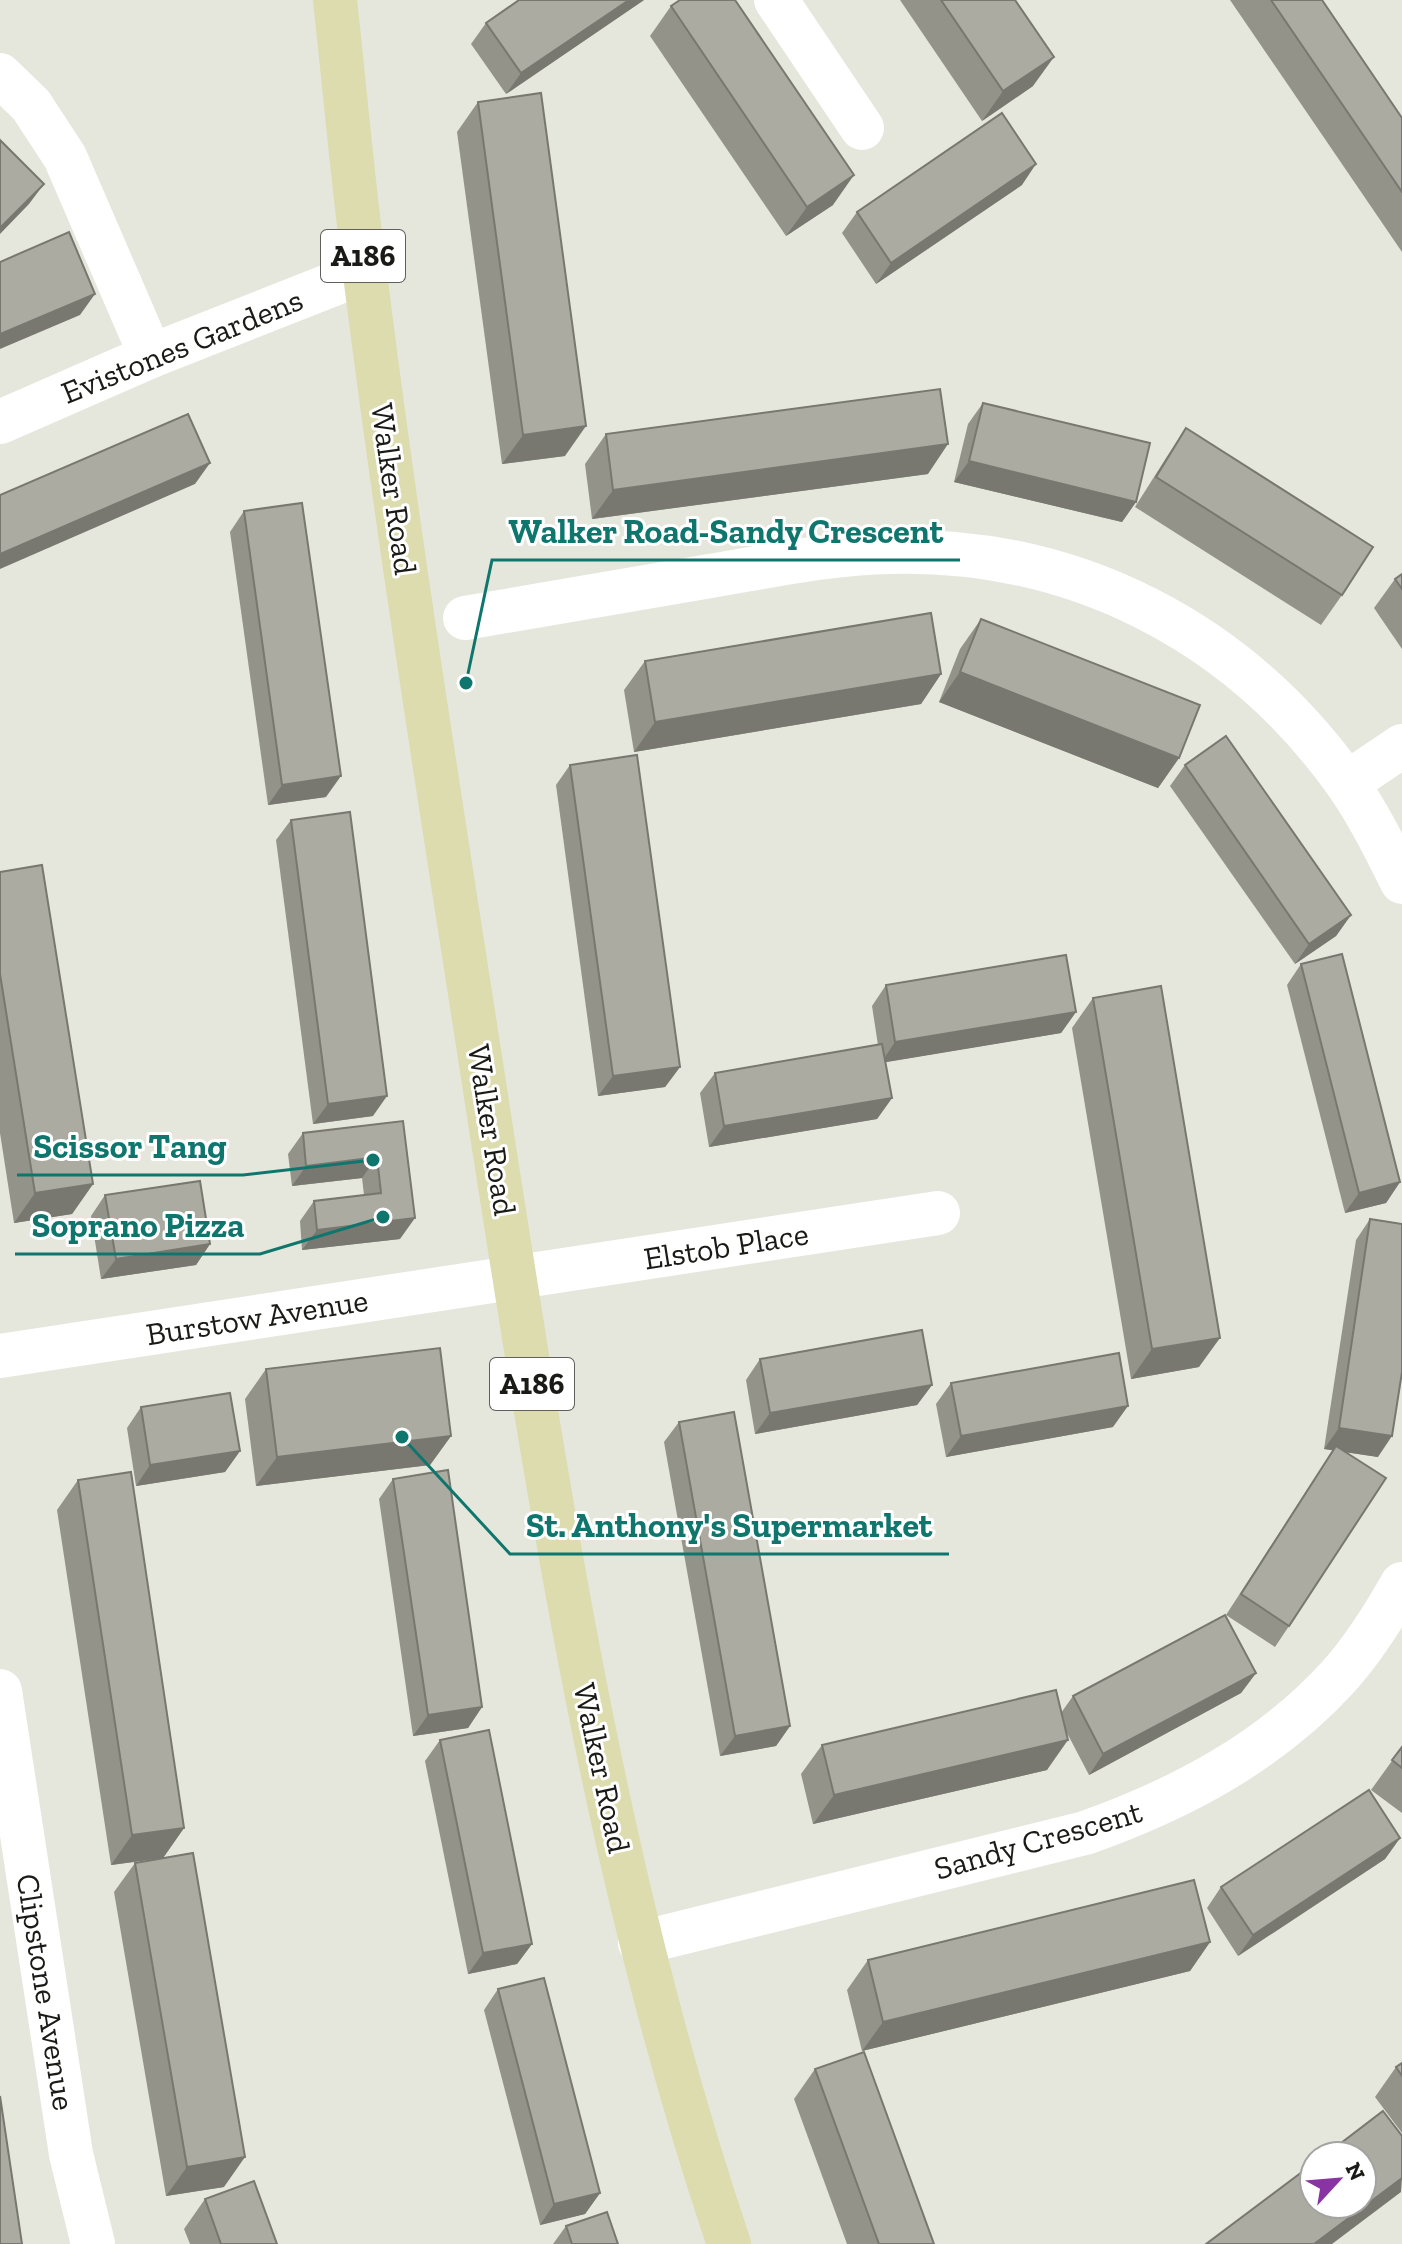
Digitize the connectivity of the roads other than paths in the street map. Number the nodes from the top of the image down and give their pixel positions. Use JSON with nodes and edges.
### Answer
{"nodes":[{"id":1,"x":335,"y":0,"type":"edge"},
{"id":2,"x":776,"y":0,"type":"edge"},
{"id":3,"x":0,"y":75,"type":"edge"},
{"id":4,"x":862,"y":128,"type":"dead end"},
{"id":5,"x":364,"y":272,"type":"junction"},
{"id":6,"x":151,"y":356,"type":"junction"},
{"id":7,"x":0,"y":422,"type":"edge"},
{"id":8,"x":465,"y":618,"type":"dead end"},
{"id":9,"x":1402,"y":746,"type":"edge"},
{"id":10,"x":1347,"y":783,"type":"junction"},
{"id":11,"x":1402,"y":882,"type":"edge"},
{"id":12,"x":938,"y":1213,"type":"dead end"},
{"id":13,"x":515,"y":1278,"type":"junction"},
{"id":14,"x":0,"y":1356,"type":"edge"},
{"id":15,"x":1402,"y":1584,"type":"edge"},
{"id":16,"x":0,"y":1691,"type":"edge"},
{"id":17,"x":640,"y":1943,"type":"junction"},
{"id":18,"x":93,"y":2244,"type":"edge"},
{"id":19,"x":729,"y":2244,"type":"edge"}],
"edges":[{"from":1,"to":5,"type":"main road","name":"Walker Road","number":"A186"},
{"from":2,"to":4,"type":"street"},
{"from":3,"to":6,"type":"street"},
{"from":5,"to":6,"type":"street","name":"Evistones Gardens"},
{"from":5,"to":13,"type":"main road","name":"Walker Road","number":"A186"},
{"from":6,"to":7,"type":"street","name":"Evistones Gardens"},
{"from":8,"to":10,"type":"street"},
{"from":9,"to":10,"type":"street"},
{"from":10,"to":11,"type":"street"},
{"from":12,"to":13,"type":"street","name":"Elstob Place"},
{"from":13,"to":14,"type":"street","name":"Burstow Avenue"},
{"from":13,"to":17,"type":"main road","name":"Walker Road","number":"A186"},
{"from":15,"to":17,"type":"street","name":"Sandy Crescent"},
{"from":16,"to":18,"type":"street","name":"Clipstone Avenue"},
{"from":17,"to":19,"type":"main road","name":"Walker Road","number":"A186"}]}
